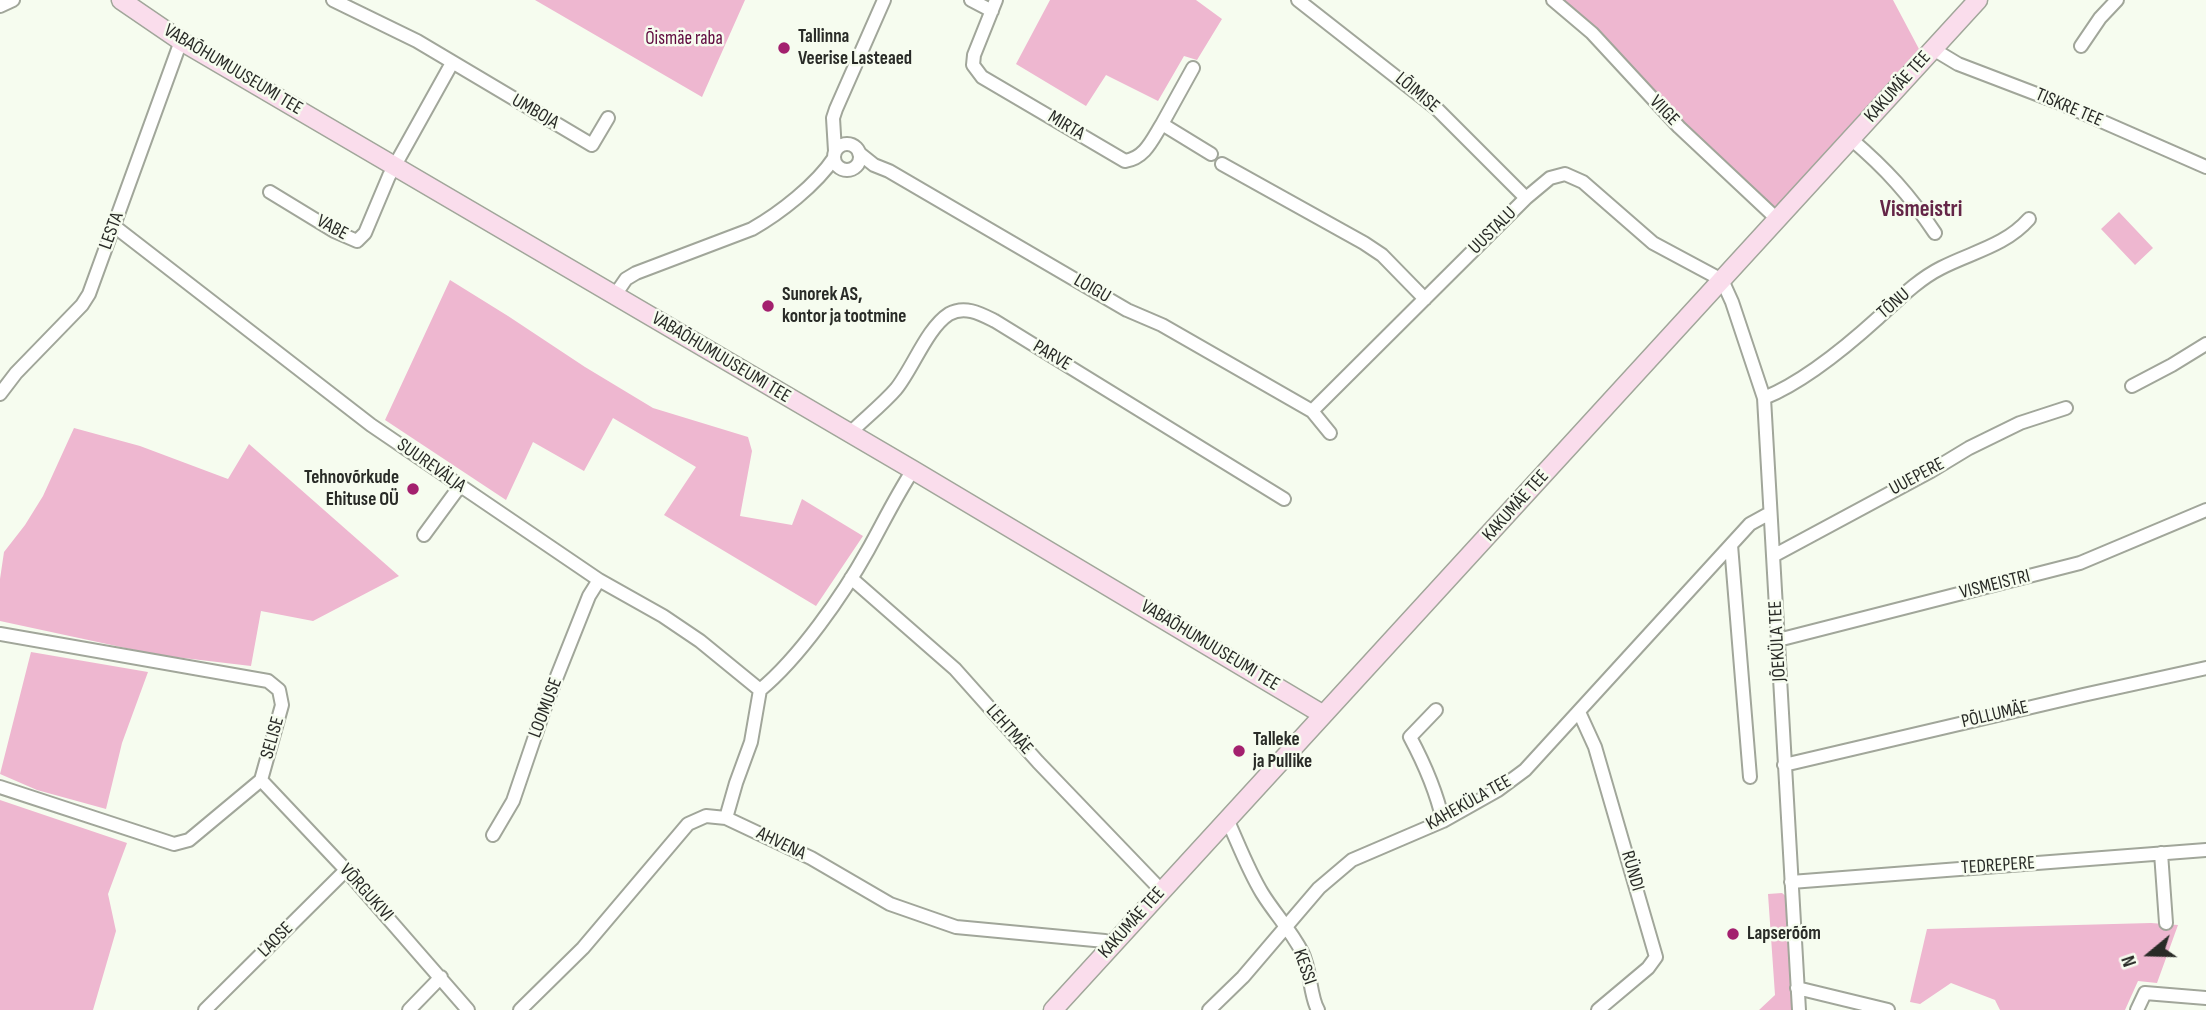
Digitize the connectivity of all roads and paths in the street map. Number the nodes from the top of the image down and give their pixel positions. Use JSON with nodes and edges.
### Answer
{"nodes":[{"id":1,"x":13,"y":0,"type":"edge"},
{"id":2,"x":121,"y":0,"type":"edge"},
{"id":3,"x":333,"y":0,"type":"edge"},
{"id":4,"x":884,"y":0,"type":"edge"},
{"id":5,"x":971,"y":0,"type":"edge"},
{"id":6,"x":1298,"y":0,"type":"edge"},
{"id":7,"x":1553,"y":0,"type":"edge"},
{"id":8,"x":1978,"y":0,"type":"edge"},
{"id":9,"x":2117,"y":0,"type":"edge"},
{"id":10,"x":0,"y":6,"type":"edge"},
{"id":11,"x":994,"y":6,"type":"edge"},
{"id":12,"x":181,"y":41,"type":"junction"},
{"id":13,"x":2081,"y":46,"type":"dead end"},
{"id":14,"x":1933,"y":49,"type":"junction"},
{"id":15,"x":452,"y":63,"type":"junction"},
{"id":16,"x":1193,"y":68,"type":"dead end"},
{"id":17,"x":608,"y":118,"type":"dead end"},
{"id":18,"x":1162,"y":124,"type":"junction"},
{"id":19,"x":834,"y":130,"type":"junction"},
{"id":20,"x":1851,"y":139,"type":"junction"},
{"id":21,"x":849,"y":144,"type":"junction"},
{"id":22,"x":1211,"y":153,"type":"dead end"},
{"id":23,"x":834,"y":155,"type":"junction"},
{"id":24,"x":853,"y":163,"type":"junction"},
{"id":25,"x":1222,"y":164,"type":"dead end"},
{"id":26,"x":394,"y":166,"type":"junction"},
{"id":27,"x":2206,"y":167,"type":"edge"},
{"id":28,"x":823,"y":174,"type":"junction"},
{"id":29,"x":270,"y":192,"type":"dead end"},
{"id":30,"x":1526,"y":198,"type":"junction"},
{"id":31,"x":1777,"y":219,"type":"junction"},
{"id":32,"x":2029,"y":219,"type":"dead end"},
{"id":33,"x":114,"y":226,"type":"junction"},
{"id":34,"x":1935,"y":233,"type":"dead end"},
{"id":35,"x":1722,"y":280,"type":"junction"},
{"id":36,"x":615,"y":295,"type":"junction"},
{"id":37,"x":1425,"y":299,"type":"junction"},
{"id":38,"x":2206,"y":344,"type":"edge"},
{"id":39,"x":2132,"y":386,"type":"dead end"},
{"id":40,"x":0,"y":394,"type":"edge"},
{"id":41,"x":1764,"y":398,"type":"junction"},
{"id":42,"x":2066,"y":408,"type":"dead end"},
{"id":43,"x":1312,"y":411,"type":"junction"},
{"id":44,"x":1330,"y":433,"type":"dead end"},
{"id":45,"x":849,"y":434,"type":"junction"},
{"id":46,"x":913,"y":470,"type":"junction"},
{"id":47,"x":460,"y":486,"type":"junction"},
{"id":48,"x":1284,"y":499,"type":"dead end"},
{"id":49,"x":2206,"y":510,"type":"edge"},
{"id":50,"x":1770,"y":513,"type":"junction"},
{"id":51,"x":424,"y":535,"type":"dead end"},
{"id":52,"x":1731,"y":545,"type":"junction"},
{"id":53,"x":1773,"y":556,"type":"junction"},
{"id":54,"x":851,"y":578,"type":"junction"},
{"id":55,"x":599,"y":580,"type":"junction"},
{"id":56,"x":0,"y":634,"type":"edge"},
{"id":57,"x":1778,"y":640,"type":"junction"},
{"id":58,"x":2206,"y":668,"type":"edge"},
{"id":59,"x":760,"y":690,"type":"junction"},
{"id":60,"x":1436,"y":710,"type":"dead end"},
{"id":61,"x":1579,"y":712,"type":"junction"},
{"id":62,"x":1322,"y":714,"type":"junction"},
{"id":63,"x":1784,"y":765,"type":"junction"},
{"id":64,"x":1751,"y":777,"type":"dead end"},
{"id":65,"x":261,"y":780,"type":"junction"},
{"id":66,"x":0,"y":788,"type":"edge"},
{"id":67,"x":726,"y":818,"type":"junction"},
{"id":68,"x":1227,"y":818,"type":"junction"},
{"id":69,"x":1443,"y":821,"type":"junction"},
{"id":70,"x":493,"y":835,"type":"dead end"},
{"id":71,"x":2206,"y":850,"type":"edge"},
{"id":72,"x":2161,"y":853,"type":"junction"},
{"id":73,"x":346,"y":870,"type":"junction"},
{"id":74,"x":1791,"y":882,"type":"junction"},
{"id":75,"x":1161,"y":890,"type":"junction"},
{"id":76,"x":2166,"y":923,"type":"dead end"},
{"id":77,"x":1286,"y":924,"type":"junction"},
{"id":78,"x":1111,"y":945,"type":"junction"},
{"id":79,"x":441,"y":977,"type":"junction"},
{"id":80,"x":1797,"y":988,"type":"junction"},
{"id":81,"x":2206,"y":998,"type":"edge"},
{"id":82,"x":205,"y":1010,"type":"edge"},
{"id":83,"x":410,"y":1010,"type":"edge"},
{"id":84,"x":467,"y":1010,"type":"edge"},
{"id":85,"x":520,"y":1010,"type":"edge"},
{"id":86,"x":1053,"y":1010,"type":"edge"},
{"id":87,"x":1209,"y":1010,"type":"edge"},
{"id":88,"x":1318,"y":1010,"type":"edge"},
{"id":89,"x":1598,"y":1010,"type":"edge"},
{"id":90,"x":1799,"y":1010,"type":"edge"},
{"id":91,"x":1888,"y":1010,"type":"edge"},
{"id":92,"x":2137,"y":1010,"type":"edge"}],
"edges":[{"from":1,"to":10,"type":"street"},
{"from":2,"to":12,"type":"street","name":"VABAÕHUMUUSEUMI TEE"},
{"from":3,"to":15,"type":"street","name":"UMBOJA"},
{"from":4,"to":19,"type":"street"},
{"from":5,"to":11,"type":"street"},
{"from":6,"to":30,"type":"street","name":"LÕIMISE"},
{"from":7,"to":31,"type":"street","name":"VIIGE"},
{"from":8,"to":14,"type":"street","name":"KAKUMÄE TEE"},
{"from":9,"to":13,"type":"street"},
{"from":11,"to":18,"type":"street","name":"MIRTA"},
{"from":12,"to":26,"type":"street","name":"VABAÕHUMUUSEUMI TEE"},
{"from":12,"to":33,"type":"street","name":"LESTA"},
{"from":14,"to":20,"type":"street","name":"KAKUMÄE TEE"},
{"from":14,"to":27,"type":"street","name":"TISKRE TEE"},
{"from":15,"to":17,"type":"street","name":"UMBOJA"},
{"from":15,"to":26,"type":"street"},
{"from":16,"to":18,"type":"street"},
{"from":18,"to":22,"type":"street"},
{"from":19,"to":21,"type":"street"},
{"from":19,"to":23,"type":"street"},
{"from":20,"to":31,"type":"street","name":"KAKUMÄE TEE"},
{"from":20,"to":34,"type":"street"},
{"from":21,"to":23,"type":"street"},
{"from":21,"to":24,"type":"street"},
{"from":23,"to":24,"type":"street"},
{"from":23,"to":28,"type":"street","name":"LOIGU"},
{"from":24,"to":28,"type":"street","name":"LOIGU"},
{"from":24,"to":43,"type":"street","name":"LOIGU"},
{"from":25,"to":37,"type":"street"},
{"from":26,"to":29,"type":"street","name":"VABE"},
{"from":26,"to":36,"type":"street","name":"VABAÕHUMUUSEUMI TEE"},
{"from":28,"to":36,"type":"street","name":"LOIGU"},
{"from":30,"to":35,"type":"street","name":"UUSTALU"},
{"from":30,"to":37,"type":"street","name":"UUSTALU"},
{"from":31,"to":35,"type":"street","name":"KAKUMÄE TEE"},
{"from":32,"to":41,"type":"street","name":"TÕNU"},
{"from":33,"to":40,"type":"street","name":"LESTA"},
{"from":33,"to":47,"type":"street","name":"SUUREVÄLJA"},
{"from":35,"to":41,"type":"street","name":"JÕEKÜLA TEE"},
{"from":35,"to":62,"type":"street","name":"KAKUMÄE TEE"},
{"from":36,"to":45,"type":"street","name":"VABAÕHUMUUSEUMI TEE"},
{"from":37,"to":43,"type":"street","name":"UUSTALU"},
{"from":38,"to":39,"type":"street"},
{"from":41,"to":50,"type":"street","name":"JÕEKÜLA TEE"},
{"from":42,"to":53,"type":"street","name":"UUEPERE"},
{"from":43,"to":44,"type":"street"},
{"from":45,"to":46,"type":"street","name":"VABAÕHUMUUSEUMI TEE"},
{"from":45,"to":48,"type":"street","name":"PARVE"},
{"from":46,"to":54,"type":"street"},
{"from":46,"to":62,"type":"street","name":"VABAÕHUMUUSEUMI TEE"},
{"from":47,"to":51,"type":"street"},
{"from":47,"to":55,"type":"street","name":"SUUREVÄLJA"},
{"from":49,"to":57,"type":"street","name":"VISMEISTRI"},
{"from":50,"to":52,"type":"street","name":"KAHEKÜLA TEE"},
{"from":50,"to":53,"type":"street","name":"JÕEKÜLA TEE"},
{"from":52,"to":61,"type":"street","name":"KAHEKÜLA TEE"},
{"from":52,"to":64,"type":"street"},
{"from":53,"to":57,"type":"street","name":"JÕEKÜLA TEE"},
{"from":54,"to":59,"type":"street"},
{"from":54,"to":75,"type":"street","name":"LEHTMÄE"},
{"from":55,"to":59,"type":"street","name":"SUUREVÄLJA"},
{"from":55,"to":70,"type":"street","name":"LOOMUSE"},
{"from":56,"to":65,"type":"street","name":"SELISE"},
{"from":57,"to":63,"type":"street","name":"JÕEKÜLA TEE"},
{"from":58,"to":63,"type":"street","name":"PÕLLUMÄE"},
{"from":59,"to":67,"type":"street"},
{"from":60,"to":69,"type":"street"},
{"from":61,"to":69,"type":"street","name":"KAHEKÜLA TEE"},
{"from":61,"to":89,"type":"street","name":"RÜNDI"},
{"from":62,"to":68,"type":"street","name":"KAKUMÄE TEE"},
{"from":63,"to":74,"type":"street","name":"JÕEKÜLA TEE"},
{"from":65,"to":66,"type":"street","name":"SELISE"},
{"from":65,"to":73,"type":"street","name":"VÕRGUKIVI"},
{"from":67,"to":78,"type":"street","name":"AHVENA"},
{"from":67,"to":85,"type":"street"},
{"from":68,"to":75,"type":"street","name":"KAKUMÄE TEE"},
{"from":68,"to":77,"type":"street","name":"KESSI"},
{"from":69,"to":77,"type":"street","name":"KAHEKÜLA TEE"},
{"from":71,"to":72,"type":"street","name":"TEDREPERE"},
{"from":72,"to":74,"type":"street","name":"TEDREPERE"},
{"from":72,"to":76,"type":"street"},
{"from":73,"to":79,"type":"street","name":"VÕRGUKIVI"},
{"from":73,"to":82,"type":"street","name":"LAOSE"},
{"from":74,"to":80,"type":"street","name":"JÕEKÜLA TEE"},
{"from":75,"to":78,"type":"street","name":"KAKUMÄE TEE"},
{"from":77,"to":87,"type":"street","name":"KAHEKÜLA TEE"},
{"from":77,"to":88,"type":"street","name":"KESSI"},
{"from":78,"to":86,"type":"street","name":"KAKUMÄE TEE"},
{"from":79,"to":83,"type":"street"},
{"from":79,"to":84,"type":"street","name":"VÕRGUKIVI"},
{"from":80,"to":90,"type":"street","name":"JÕEKÜLA TEE"},
{"from":80,"to":91,"type":"street"},
{"from":81,"to":92,"type":"street"}]}
